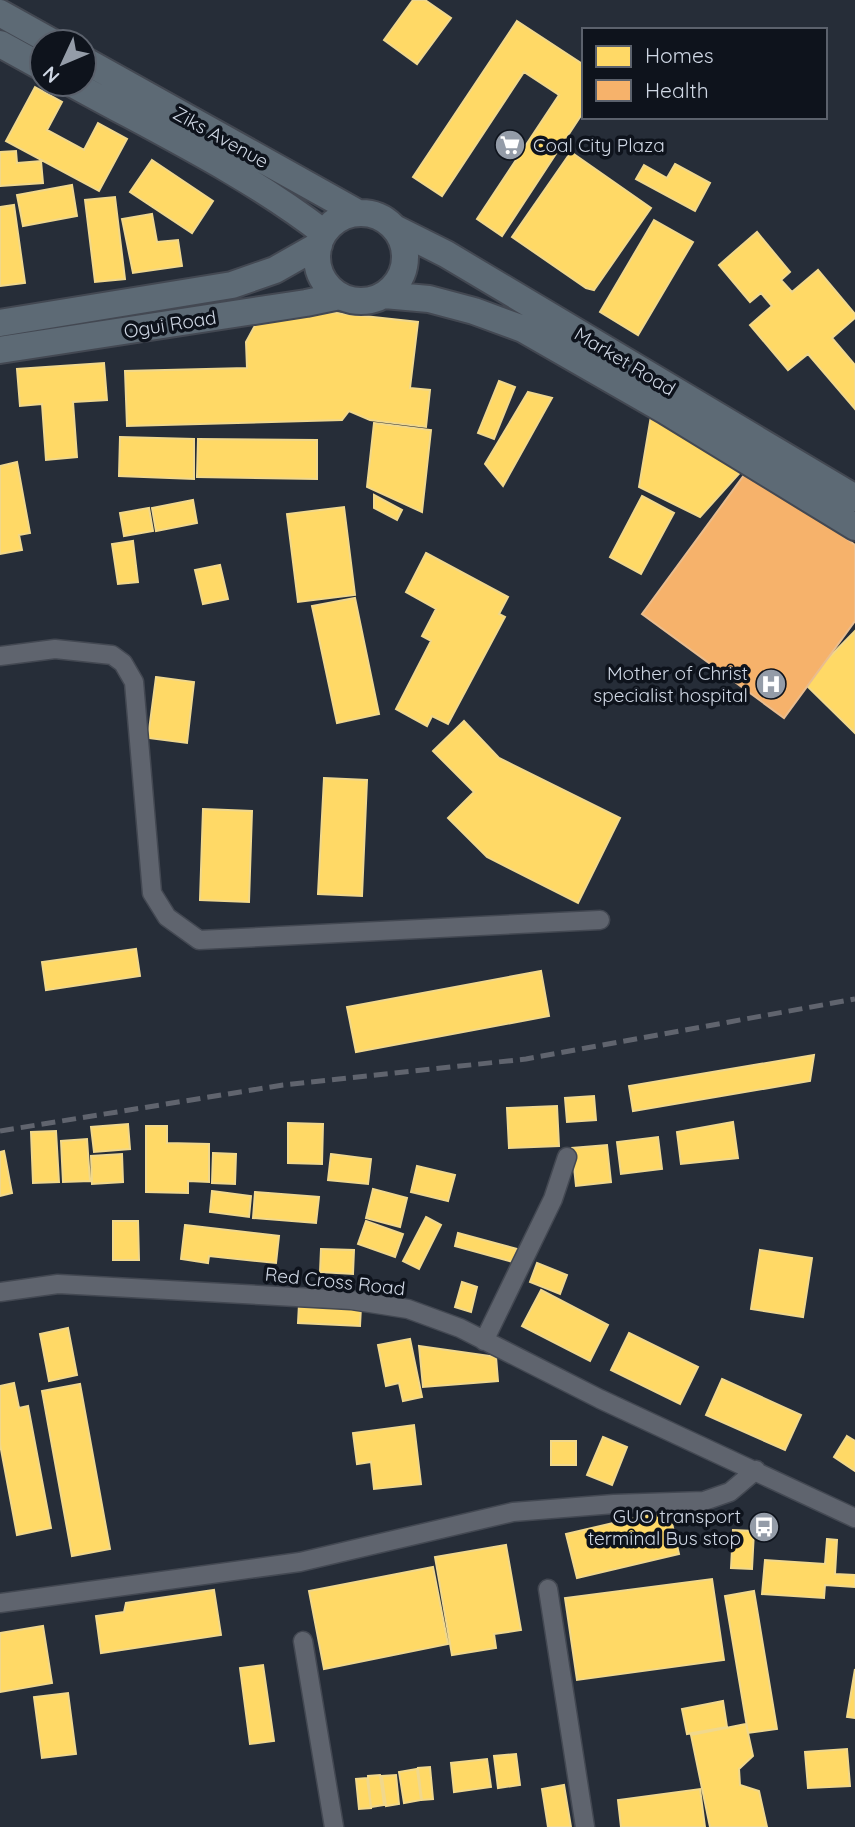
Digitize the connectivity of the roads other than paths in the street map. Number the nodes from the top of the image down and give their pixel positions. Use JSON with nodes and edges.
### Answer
{"nodes":[{"id":1,"x":0,"y":13,"type":"edge"},
{"id":2,"x":28,"y":29,"type":"edge"},
{"id":3,"x":0,"y":44,"type":"edge"},
{"id":4,"x":28,"y":59,"type":"edge"},
{"id":5,"x":98,"y":68,"type":"edge"},
{"id":6,"x":98,"y":98,"type":"edge"},
{"id":7,"x":358,"y":214,"type":"junction"},
{"id":8,"x":394,"y":228,"type":"junction"},
{"id":9,"x":321,"y":239,"type":"junction"},
{"id":10,"x":384,"y":295,"type":"junction"},
{"id":11,"x":340,"y":296,"type":"junction"},
{"id":12,"x":0,"y":323,"type":"edge"},
{"id":13,"x":0,"y":350,"type":"edge"},
{"id":14,"x":855,"y":498,"type":"edge"},
{"id":15,"x":855,"y":527,"type":"edge"},
{"id":16,"x":0,"y":656,"type":"edge"},
{"id":17,"x":600,"y":920,"type":"dead end"},
{"id":18,"x":567,"y":1157,"type":"dead end"},
{"id":19,"x":0,"y":1292,"type":"edge"},
{"id":20,"x":484,"y":1341,"type":"junction"},
{"id":21,"x":756,"y":1470,"type":"junction"},
{"id":22,"x":855,"y":1518,"type":"edge"},
{"id":23,"x":548,"y":1589,"type":"dead end"},
{"id":24,"x":0,"y":1602,"type":"edge"},
{"id":25,"x":303,"y":1641,"type":"dead end"},
{"id":26,"x":334,"y":1827,"type":"edge"},
{"id":27,"x":585,"y":1827,"type":"edge"}],
"edges":[{"from":1,"to":2,"type":"main road"},
{"from":3,"to":4,"type":"main road"},
{"from":5,"to":7,"type":"main road","name":"Ziks Avenue"},
{"from":6,"to":9,"type":"main road","name":"Ziks Avenue"},
{"from":7,"to":8,"type":"main road"},
{"from":7,"to":9,"type":"main road"},
{"from":8,"to":10,"type":"main road"},
{"from":8,"to":14,"type":"main road","name":"Market Road"},
{"from":9,"to":11,"type":"main road"},
{"from":9,"to":12,"type":"main road","name":"Ogui Road"},
{"from":10,"to":11,"type":"main road"},
{"from":10,"to":15,"type":"main road","name":"Market Road"},
{"from":11,"to":13,"type":"main road","name":"Ogui Road"},
{"from":16,"to":17,"type":"street"},
{"from":18,"to":20,"type":"street"},
{"from":19,"to":20,"type":"street","name":"Red Cross Road"},
{"from":20,"to":21,"type":"street","name":"Red Cross Road"},
{"from":21,"to":22,"type":"street","name":"Red Cross Road"},
{"from":21,"to":24,"type":"street"},
{"from":23,"to":27,"type":"street"},
{"from":25,"to":26,"type":"street"}]}
